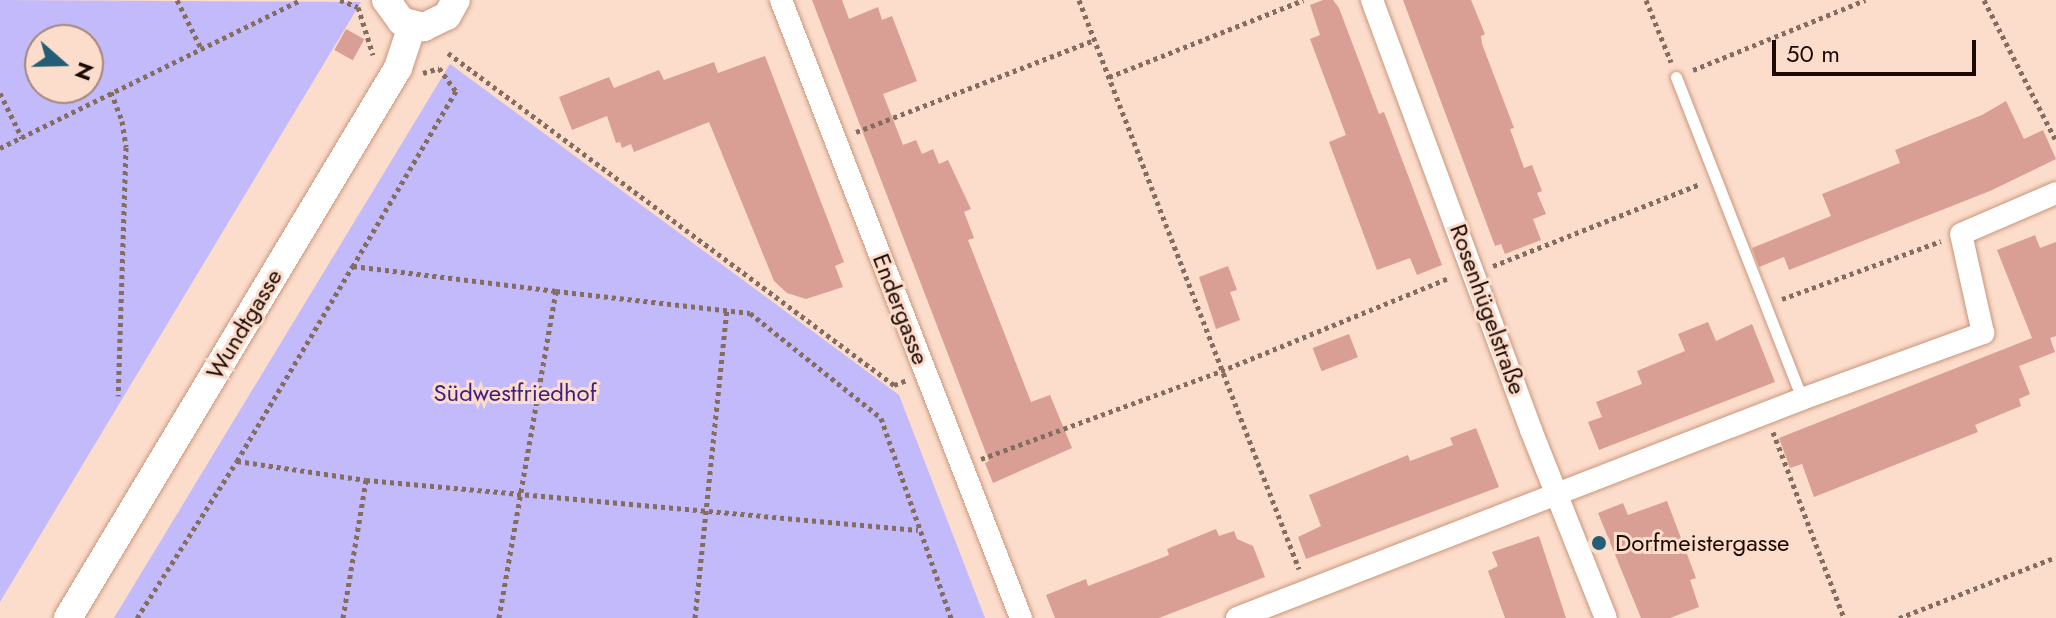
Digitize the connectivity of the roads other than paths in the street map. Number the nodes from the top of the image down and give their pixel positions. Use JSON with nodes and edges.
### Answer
{"nodes":[{"id":1,"x":386,"y":0,"type":"edge"},
{"id":2,"x":456,"y":0,"type":"edge"},
{"id":3,"x":781,"y":0,"type":"edge"},
{"id":4,"x":1372,"y":0,"type":"edge"},
{"id":5,"x":412,"y":26,"type":"junction"},
{"id":6,"x":1676,"y":77,"type":"road end"},
{"id":7,"x":2056,"y":193,"type":"edge"},
{"id":8,"x":1802,"y":399,"type":"junction"},
{"id":9,"x":1557,"y":496,"type":"junction"},
{"id":10,"x":68,"y":618,"type":"edge"},
{"id":11,"x":1021,"y":618,"type":"edge"},
{"id":12,"x":1237,"y":618,"type":"edge"},
{"id":13,"x":1606,"y":618,"type":"edge"}],
"edges":[{"from":1,"to":5,"type":"street"},
{"from":2,"to":5,"type":"street"},
{"from":3,"to":11,"type":"street","name":"Endergasse"},
{"from":4,"to":9,"type":"street","name":"Rosenhügelstraße"},
{"from":5,"to":10,"type":"street","name":"Wundtgasse"},
{"from":6,"to":8,"type":"lane"},
{"from":7,"to":8,"type":"street"},
{"from":8,"to":9,"type":"street"},
{"from":9,"to":12,"type":"street"},
{"from":9,"to":13,"type":"street","name":"Rosenhügelstraße"}]}
